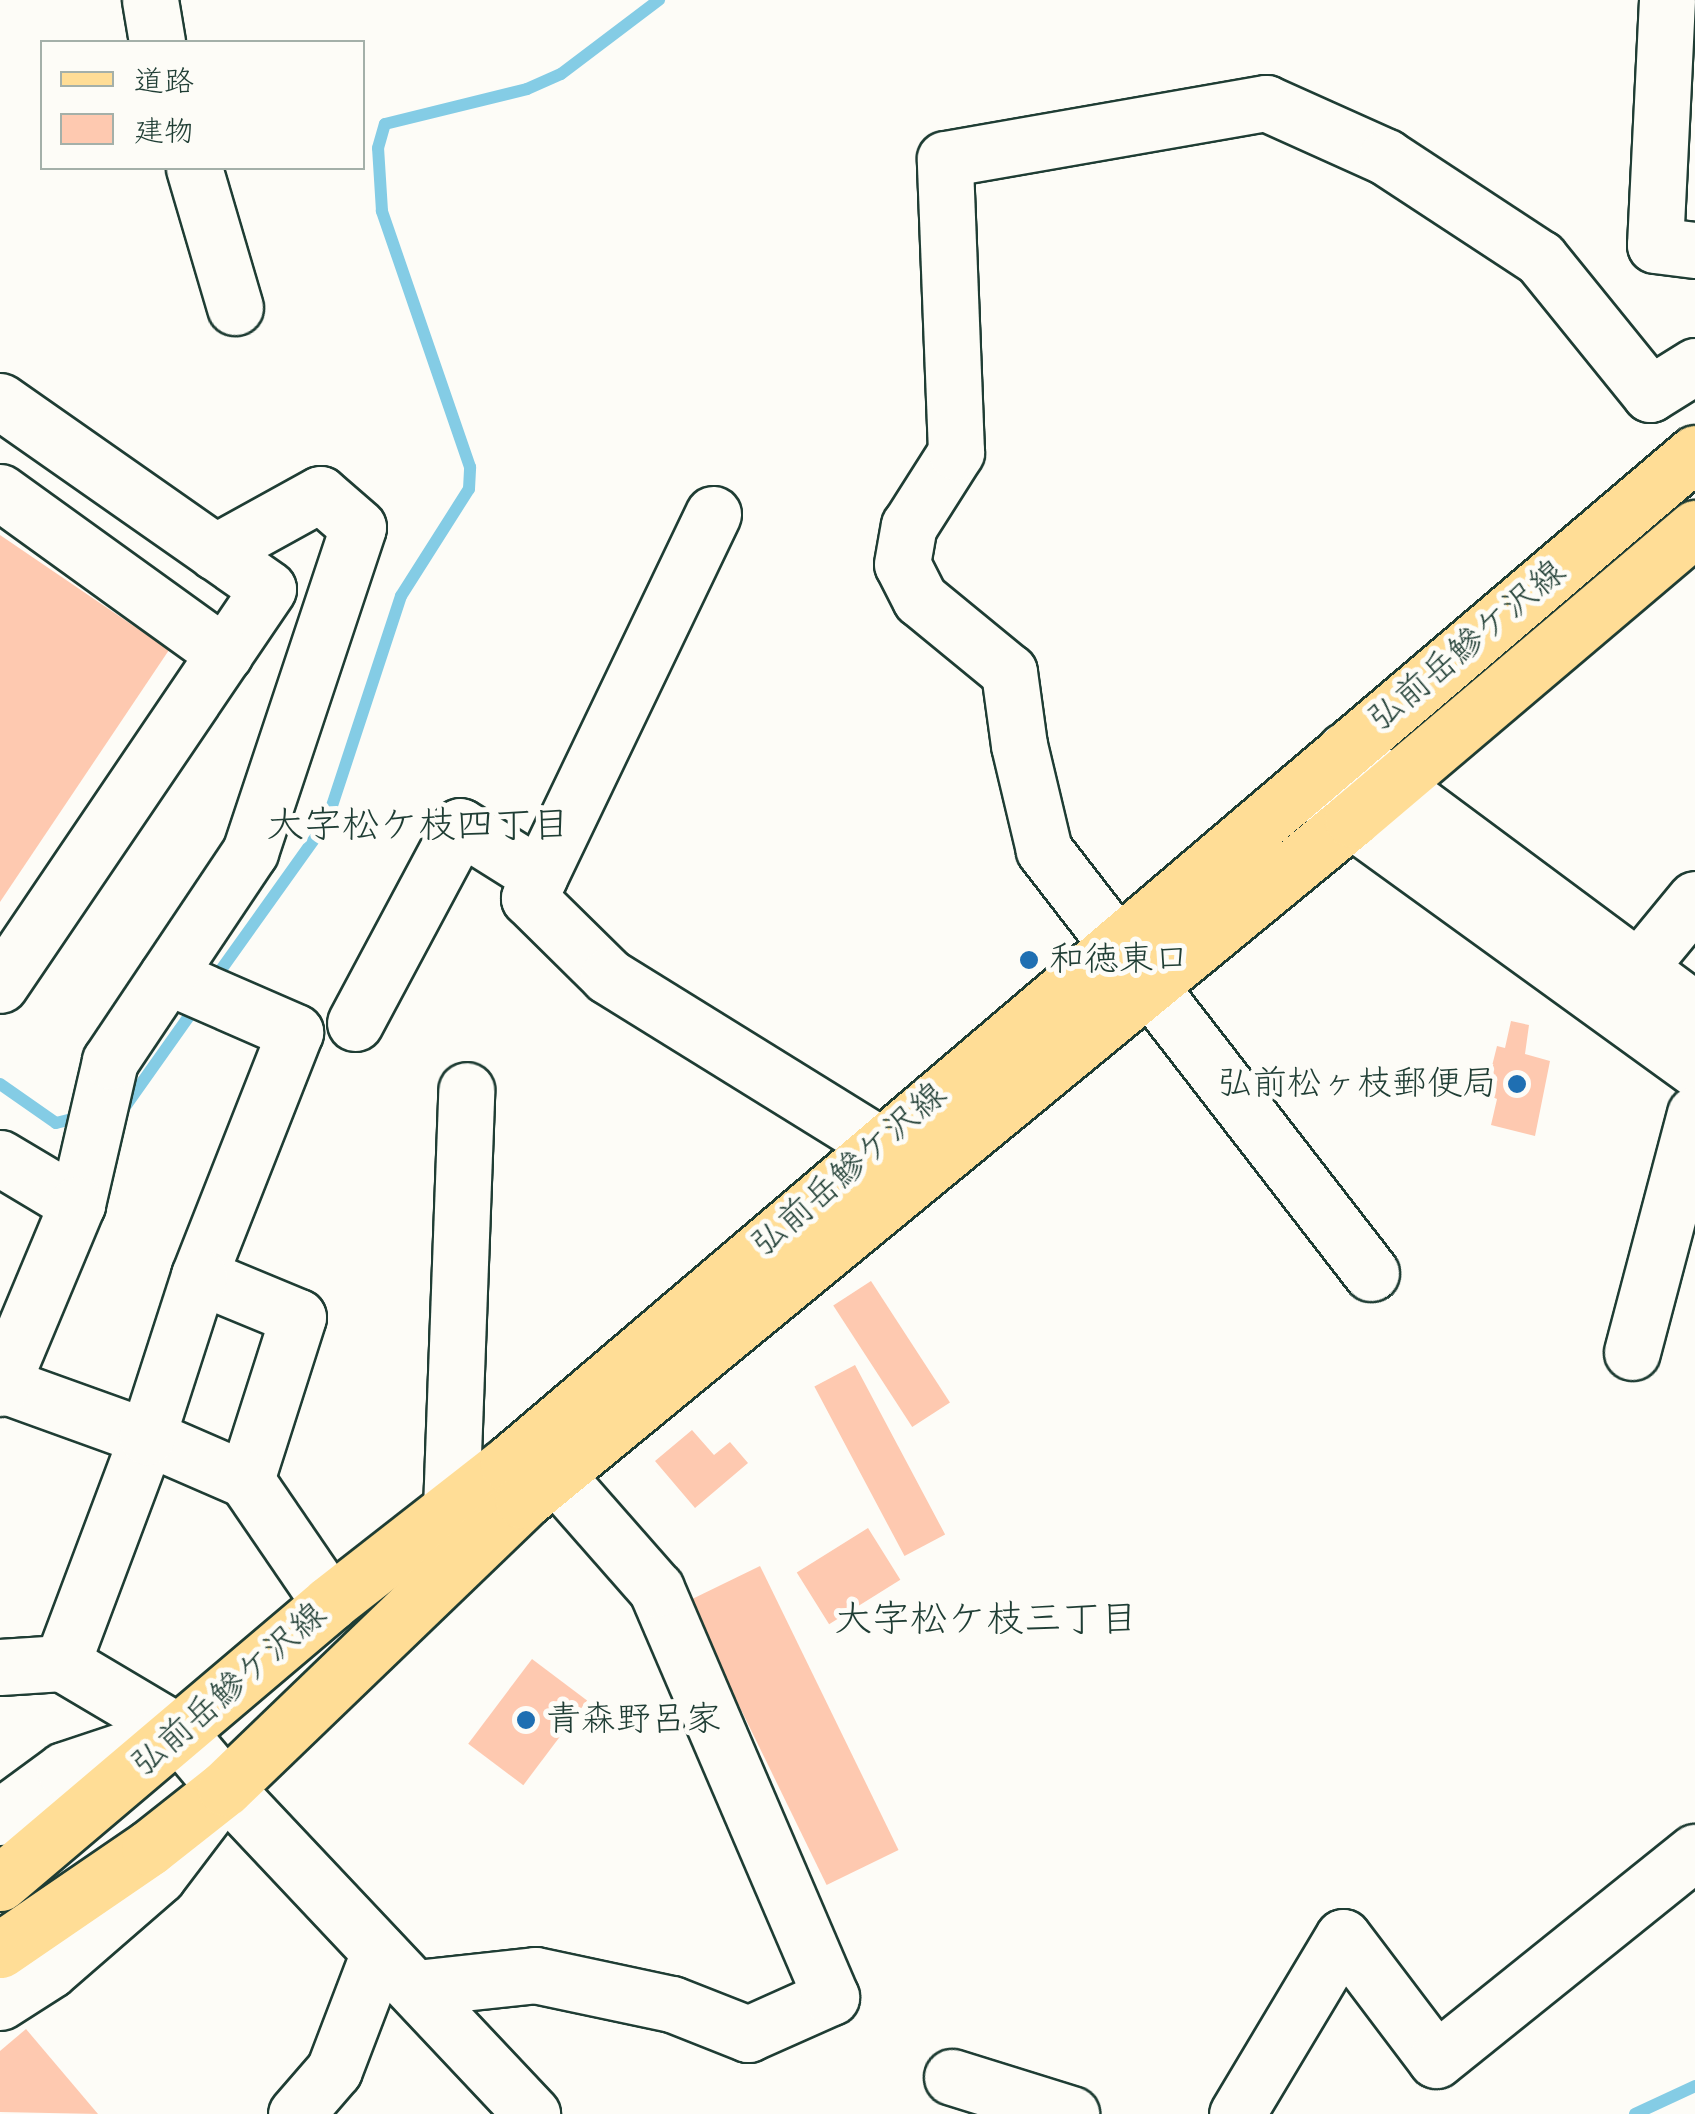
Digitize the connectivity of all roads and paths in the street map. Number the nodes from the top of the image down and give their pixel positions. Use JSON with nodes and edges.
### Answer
{"nodes":[{"id":1,"x":150,"y":0,"type":"edge"},
{"id":2,"x":1667,"y":0,"type":"edge"},
{"id":3,"x":157,"y":40,"type":"edge"},
{"id":4,"x":195,"y":170,"type":"edge"},
{"id":5,"x":1695,"y":250,"type":"edge"},
{"id":6,"x":234,"y":307,"type":"dead end"},
{"id":7,"x":1695,"y":366,"type":"edge"},
{"id":8,"x":0,"y":402,"type":"edge"},
{"id":9,"x":1695,"y":452,"type":"edge"},
{"id":10,"x":0,"y":492,"type":"edge"},
{"id":11,"x":714,"y":514,"type":"dead end"},
{"id":12,"x":1695,"y":528,"type":"edge"},
{"id":13,"x":215,"y":552,"type":"junction"},
{"id":14,"x":224,"y":654,"type":"junction"},
{"id":15,"x":1345,"y":750,"type":"junction"},
{"id":16,"x":1303,"y":786,"type":"junction"},
{"id":17,"x":1371,"y":803,"type":"junction"},
{"id":18,"x":540,"y":876,"type":"junction"},
{"id":19,"x":1695,"y":899,"type":"edge"},
{"id":20,"x":1115,"y":944,"type":"junction"},
{"id":21,"x":1639,"y":968,"type":"junction"},
{"id":22,"x":173,"y":978,"type":"junction"},
{"id":23,"x":0,"y":985,"type":"edge"},
{"id":24,"x":1148,"y":987,"type":"junction"},
{"id":25,"x":1695,"y":1010,"type":"edge"},
{"id":26,"x":356,"y":1023,"type":"dead end"},
{"id":27,"x":1695,"y":1068,"type":"edge"},
{"id":28,"x":466,"y":1090,"type":"dead end"},
{"id":29,"x":1695,"y":1114,"type":"edge"},
{"id":30,"x":878,"y":1144,"type":"junction"},
{"id":31,"x":0,"y":1158,"type":"edge"},
{"id":32,"x":77,"y":1204,"type":"junction"},
{"id":33,"x":1371,"y":1273,"type":"dead end"},
{"id":34,"x":199,"y":1276,"type":"junction"},
{"id":35,"x":1632,"y":1352,"type":"dead end"},
{"id":36,"x":0,"y":1385,"type":"edge"},
{"id":37,"x":147,"y":1437,"type":"junction"},
{"id":38,"x":555,"y":1474,"type":"junction"},
{"id":39,"x":246,"y":1480,"type":"junction"},
{"id":40,"x":451,"y":1509,"type":"junction"},
{"id":41,"x":330,"y":1604,"type":"junction"},
{"id":42,"x":62,"y":1664,"type":"junction"},
{"id":43,"x":0,"y":1667,"type":"edge"},
{"id":44,"x":178,"y":1732,"type":"junction"},
{"id":45,"x":225,"y":1788,"type":"junction"},
{"id":46,"x":0,"y":1817,"type":"edge"},
{"id":47,"x":1695,"y":1852,"type":"edge"},
{"id":48,"x":0,"y":1883,"type":"edge"},
{"id":49,"x":0,"y":1950,"type":"edge"},
{"id":50,"x":398,"y":1970,"type":"junction"},
{"id":51,"x":0,"y":2002,"type":"edge"},
{"id":52,"x":952,"y":2077,"type":"dead end"},
{"id":53,"x":296,"y":2114,"type":"edge"},
{"id":54,"x":532,"y":2114,"type":"edge"},
{"id":55,"x":1071,"y":2114,"type":"edge"},
{"id":56,"x":1237,"y":2114,"type":"edge"}],
"edges":[{"from":1,"to":3,"type":"street"},
{"from":2,"to":5,"type":"street"},
{"from":4,"to":6,"type":"street"},
{"from":7,"to":20,"type":"street"},
{"from":8,"to":13,"type":"street"},
{"from":9,"to":15,"type":"main road","name":"弘前岳鰺ケ沢線"},
{"from":10,"to":14,"type":"street"},
{"from":11,"to":18,"type":"street"},
{"from":12,"to":17,"type":"main road","name":"弘前岳鰺ケ沢線"},
{"from":13,"to":14,"type":"street"},
{"from":13,"to":22,"type":"street"},
{"from":14,"to":23,"type":"street"},
{"from":15,"to":16,"type":"main road","name":"弘前岳鰺ケ沢線"},
{"from":15,"to":17,"type":"street"},
{"from":16,"to":17,"type":"street"},
{"from":16,"to":20,"type":"main road","name":"弘前岳鰺ケ沢線"},
{"from":17,"to":21,"type":"street"},
{"from":17,"to":24,"type":"main road","name":"弘前岳鰺ケ沢線"},
{"from":17,"to":27,"type":"street"},
{"from":18,"to":26,"type":"street"},
{"from":18,"to":30,"type":"street"},
{"from":19,"to":21,"type":"street"},
{"from":20,"to":24,"type":"street"},
{"from":20,"to":30,"type":"main road","name":"弘前岳鰺ケ沢線"},
{"from":21,"to":25,"type":"street"},
{"from":22,"to":32,"type":"street"},
{"from":22,"to":34,"type":"street"},
{"from":24,"to":33,"type":"street"},
{"from":24,"to":38,"type":"main road","name":"弘前岳鰺ケ沢線"},
{"from":28,"to":40,"type":"street"},
{"from":29,"to":35,"type":"street"},
{"from":30,"to":40,"type":"main road","name":"弘前岳鰺ケ沢線"},
{"from":31,"to":32,"type":"street"},
{"from":32,"to":36,"type":"street"},
{"from":34,"to":37,"type":"street"},
{"from":34,"to":39,"type":"street"},
{"from":36,"to":37,"type":"street"},
{"from":37,"to":39,"type":"street"},
{"from":37,"to":42,"type":"street"},
{"from":38,"to":45,"type":"main road","name":"弘前岳鰺ケ沢線"},
{"from":38,"to":50,"type":"street"},
{"from":39,"to":41,"type":"street"},
{"from":40,"to":41,"type":"main road","name":"弘前岳鰺ケ沢線"},
{"from":41,"to":44,"type":"main road","name":"弘前岳鰺ケ沢線"},
{"from":42,"to":43,"type":"street"},
{"from":42,"to":44,"type":"street"},
{"from":44,"to":45,"type":"street"},
{"from":44,"to":46,"type":"street"},
{"from":44,"to":48,"type":"main road","name":"弘前岳鰺ケ沢線"},
{"from":45,"to":49,"type":"main road","name":"弘前岳鰺ケ沢線"},
{"from":45,"to":50,"type":"street"},
{"from":45,"to":51,"type":"street"},
{"from":47,"to":56,"type":"street"},
{"from":50,"to":53,"type":"street"},
{"from":50,"to":54,"type":"street"},
{"from":52,"to":55,"type":"street"}]}
